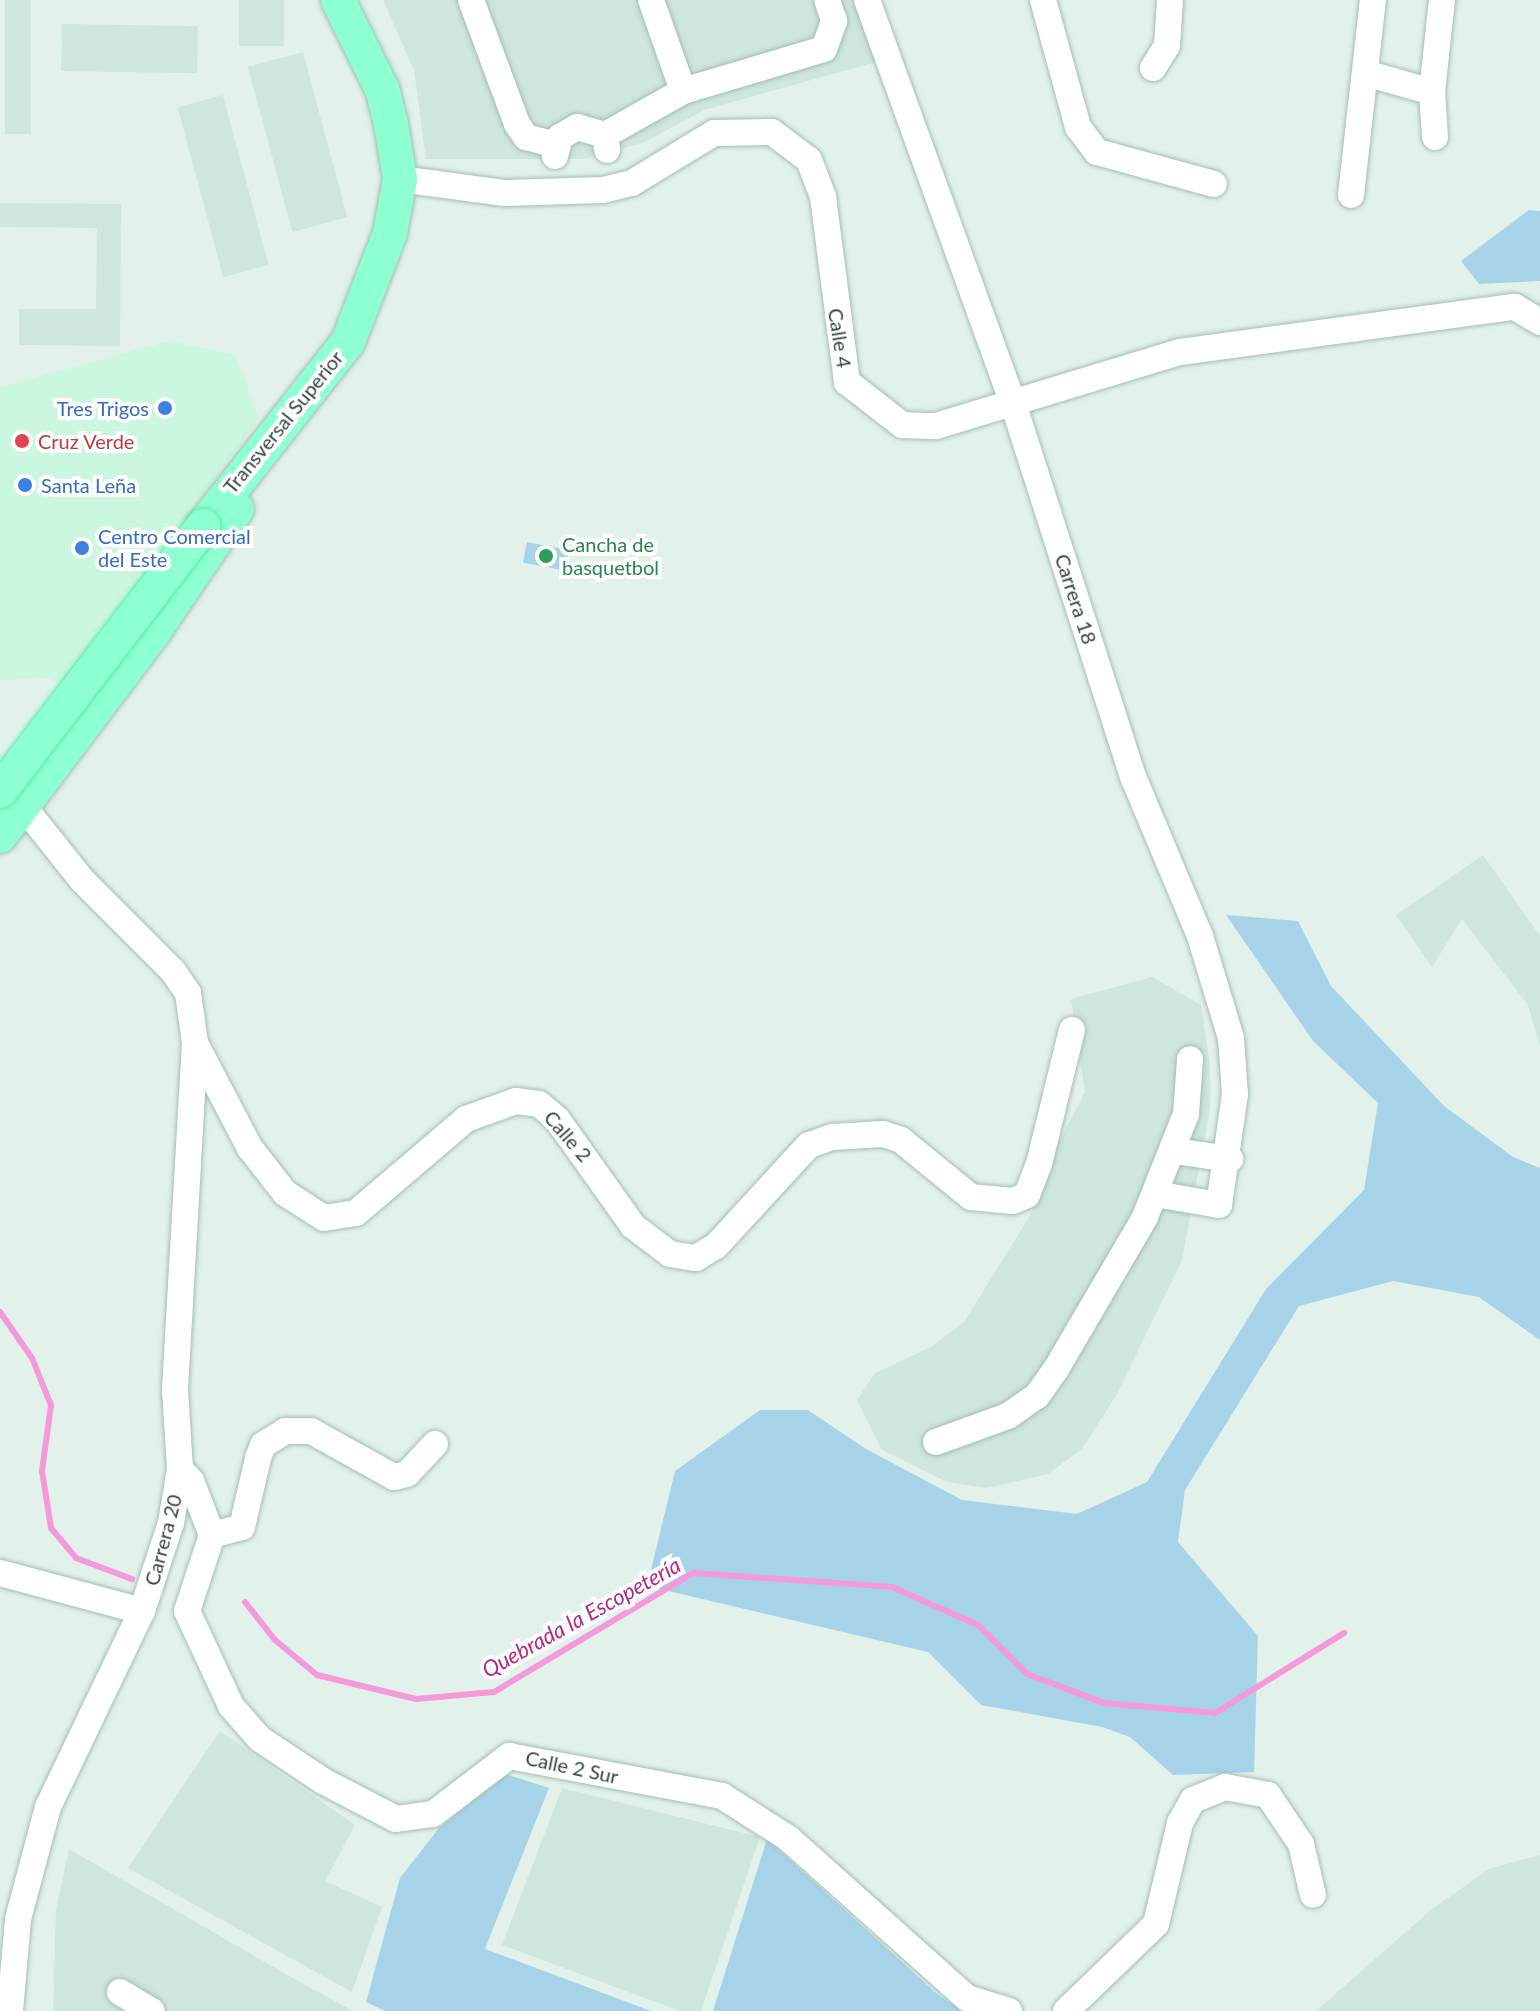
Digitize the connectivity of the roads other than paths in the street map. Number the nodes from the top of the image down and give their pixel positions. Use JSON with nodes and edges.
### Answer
{"nodes":[{"id":1,"x":338,"y":0,"type":"edge"},
{"id":2,"x":471,"y":0,"type":"edge"},
{"id":3,"x":651,"y":0,"type":"edge"},
{"id":4,"x":827,"y":0,"type":"edge"},
{"id":5,"x":867,"y":0,"type":"edge"},
{"id":6,"x":1043,"y":0,"type":"edge"},
{"id":7,"x":1170,"y":0,"type":"edge"},
{"id":8,"x":1373,"y":0,"type":"edge"},
{"id":9,"x":1442,"y":0,"type":"edge"},
{"id":10,"x":1153,"y":68,"type":"dead end"},
{"id":11,"x":1365,"y":73,"type":"junction"},
{"id":12,"x":683,"y":91,"type":"junction"},
{"id":13,"x":1432,"y":92,"type":"junction"},
{"id":14,"x":1435,"y":137,"type":"dead end"},
{"id":15,"x":400,"y":179,"type":"junction"},
{"id":16,"x":1214,"y":184,"type":"dead end"},
{"id":17,"x":1351,"y":195,"type":"dead end"},
{"id":18,"x":1536,"y":318,"type":"edge"},
{"id":19,"x":1012,"y":400,"type":"junction"},
{"id":20,"x":266,"y":443,"type":"junction"},
{"id":21,"x":0,"y":779,"type":"edge"},
{"id":22,"x":6,"y":815,"type":"edge"},
{"id":23,"x":1072,"y":1030,"type":"dead end"},
{"id":24,"x":195,"y":1043,"type":"junction"},
{"id":25,"x":1190,"y":1059,"type":"dead end"},
{"id":26,"x":1174,"y":1151,"type":"junction"},
{"id":27,"x":1230,"y":1159,"type":"junction"},
{"id":28,"x":1155,"y":1194,"type":"junction"},
{"id":29,"x":936,"y":1442,"type":"dead end"},
{"id":30,"x":435,"y":1444,"type":"dead end"},
{"id":31,"x":180,"y":1469,"type":"junction"},
{"id":32,"x":212,"y":1535,"type":"junction"},
{"id":33,"x":0,"y":1573,"type":"edge"},
{"id":34,"x":142,"y":1611,"type":"junction"},
{"id":35,"x":1313,"y":1895,"type":"dead end"},
{"id":36,"x":120,"y":1992,"type":"dead end"},
{"id":37,"x":10,"y":2011,"type":"edge"},
{"id":38,"x":152,"y":2011,"type":"edge"},
{"id":39,"x":1009,"y":2011,"type":"edge"},
{"id":40,"x":1066,"y":2011,"type":"edge"}],
"edges":[{"from":1,"to":15,"type":"main road","name":"Transversal Superior"},
{"from":2,"to":12,"type":"street"},
{"from":3,"to":12,"type":"street"},
{"from":4,"to":12,"type":"street"},
{"from":5,"to":19,"type":"street","name":"Carrera 18"},
{"from":6,"to":16,"type":"street"},
{"from":7,"to":10,"type":"street"},
{"from":8,"to":11,"type":"street"},
{"from":9,"to":13,"type":"street"},
{"from":11,"to":13,"type":"street"},
{"from":11,"to":17,"type":"street"},
{"from":13,"to":14,"type":"street"},
{"from":15,"to":19,"type":"street","name":"Calle 4"},
{"from":15,"to":20,"type":"main road","name":"Transversal Superior"},
{"from":18,"to":19,"type":"street","name":"Calle 4"},
{"from":19,"to":27,"type":"street","name":"Carrera 18"},
{"from":20,"to":22,"type":"main road","name":"Transversal Superior","bridge":true},
{"from":20,"to":22,"type":"main road"},
{"from":21,"to":22,"type":"street","name":"Calle 2"},
{"from":22,"to":24,"type":"street","name":"Calle 2"},
{"from":23,"to":24,"type":"street","name":"Calle 2"},
{"from":24,"to":31,"type":"street","name":"Carrera 20"},
{"from":25,"to":26,"type":"street"},
{"from":26,"to":27,"type":"street"},
{"from":26,"to":28,"type":"street"},
{"from":27,"to":28,"type":"street","name":"Carrera 18"},
{"from":28,"to":29,"type":"street"},
{"from":30,"to":32,"type":"street"},
{"from":31,"to":32,"type":"street"},
{"from":31,"to":34,"type":"street","name":"Carrera 20"},
{"from":32,"to":39,"type":"street","name":"Calle 2 Sur"},
{"from":33,"to":34,"type":"street"},
{"from":34,"to":37,"type":"street","name":"Carrera 20"},
{"from":35,"to":40,"type":"street"},
{"from":36,"to":38,"type":"street"}]}
